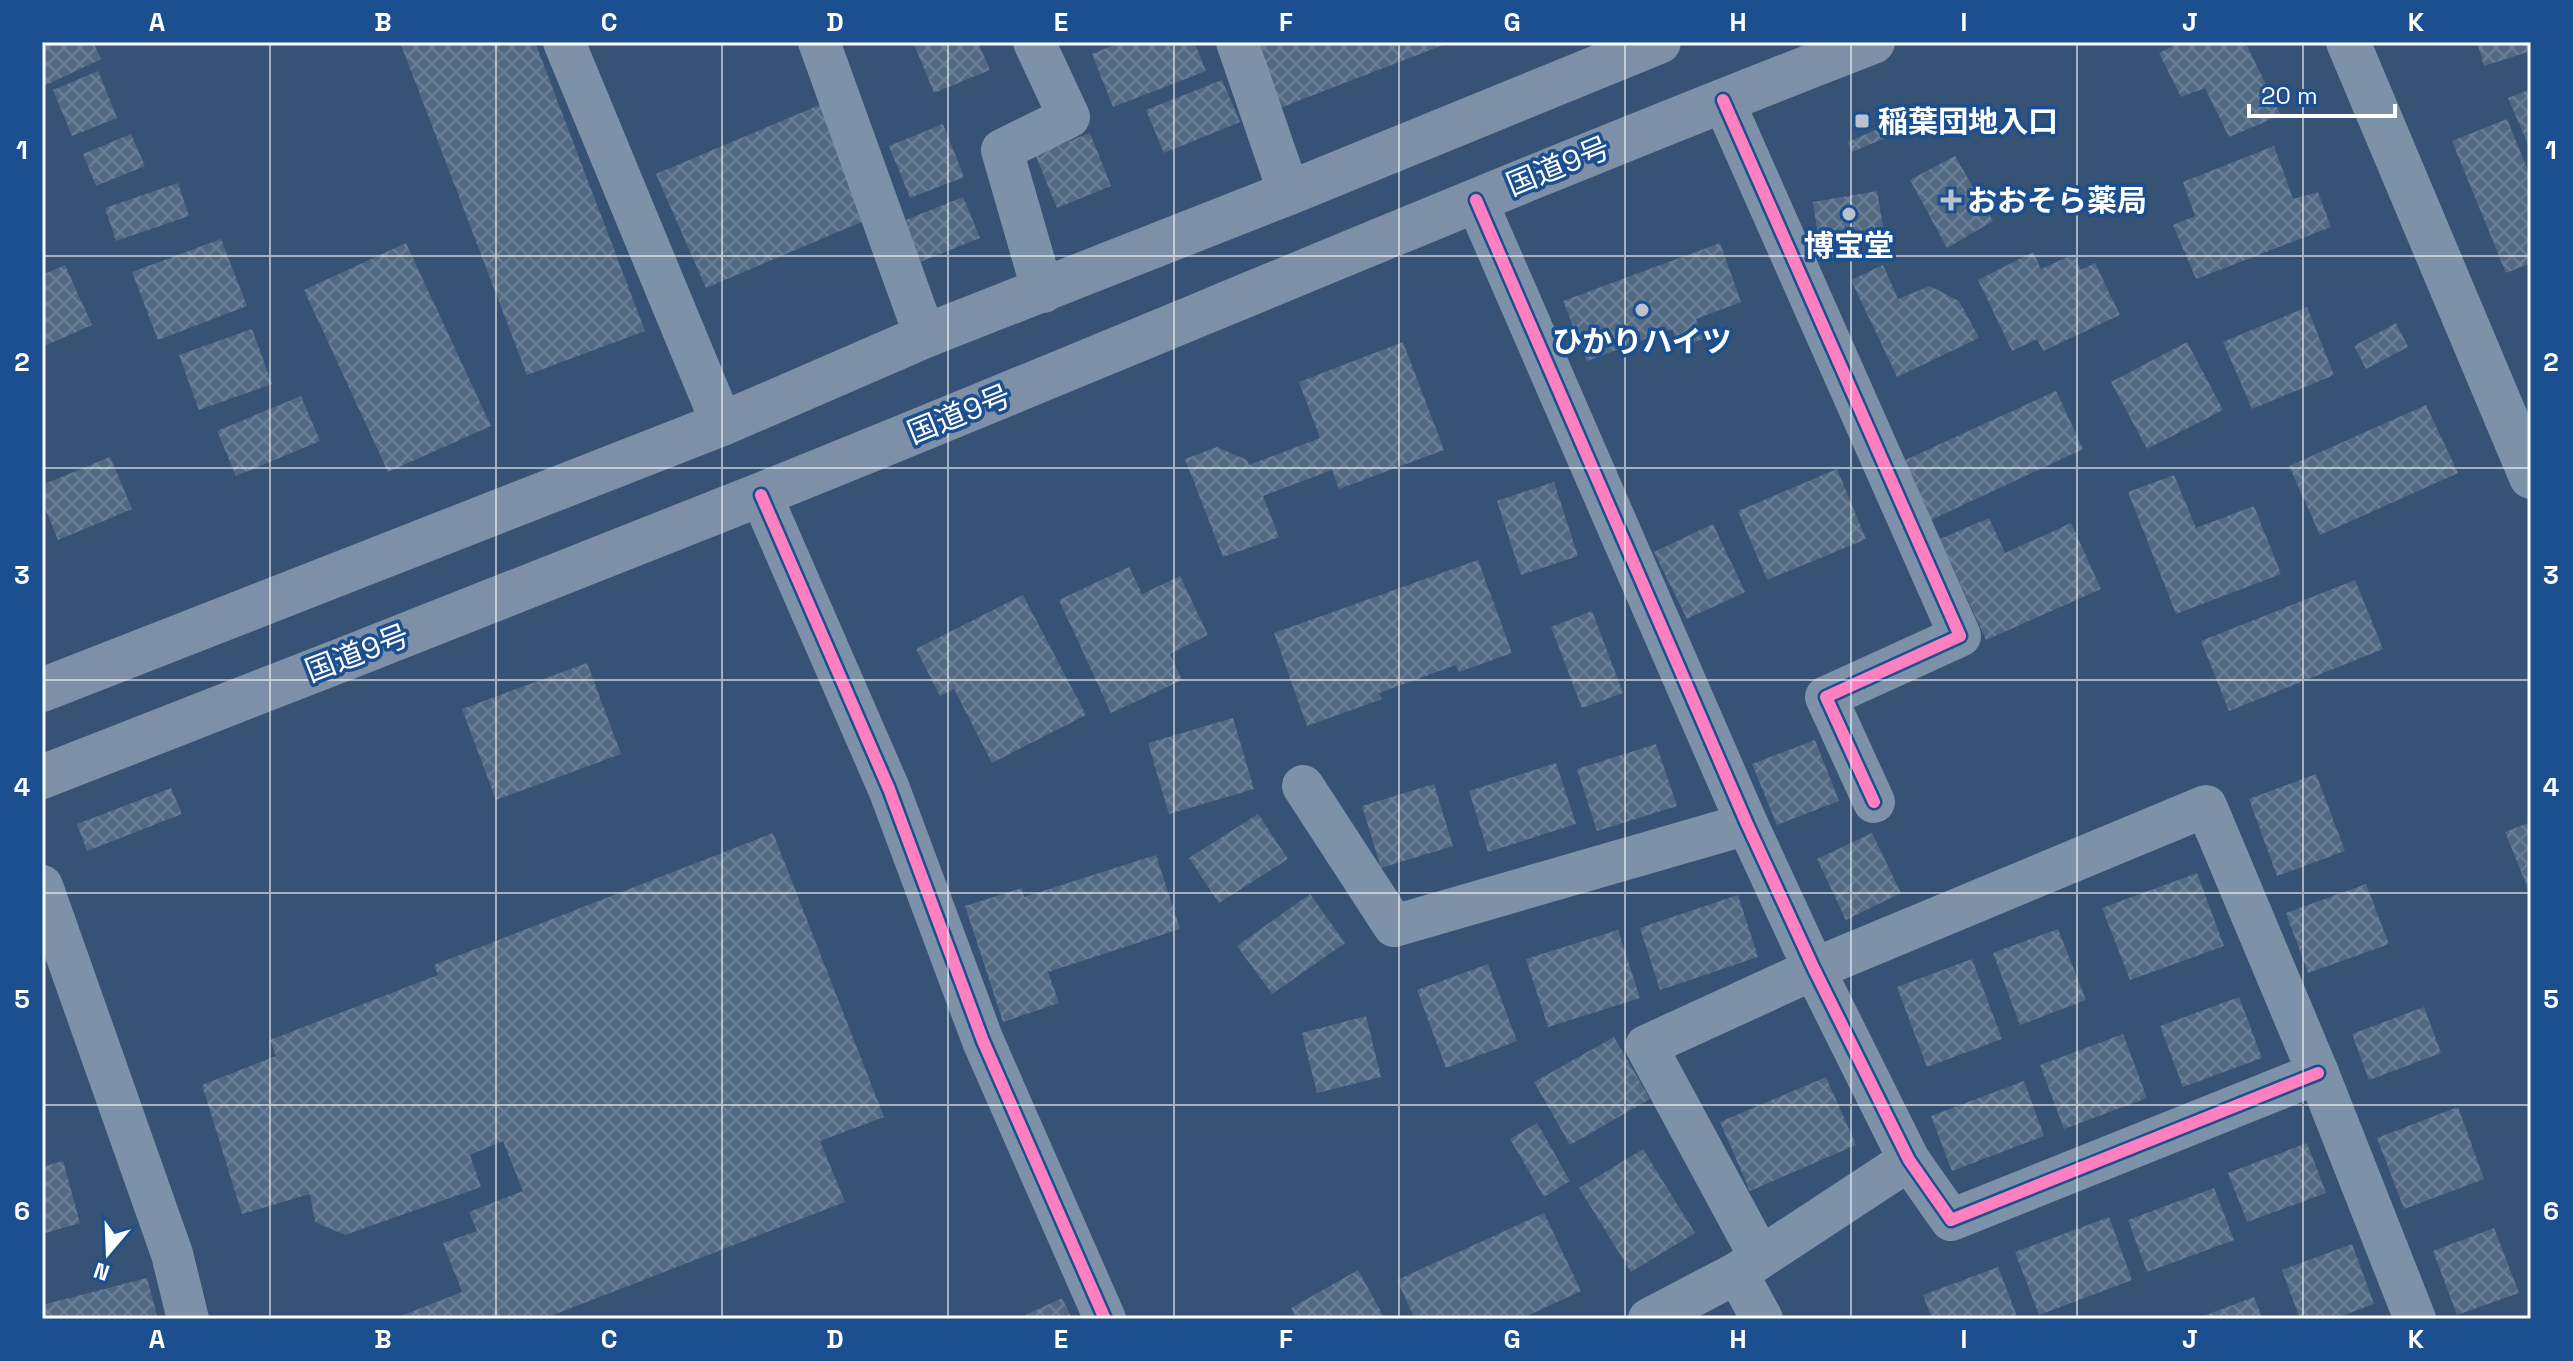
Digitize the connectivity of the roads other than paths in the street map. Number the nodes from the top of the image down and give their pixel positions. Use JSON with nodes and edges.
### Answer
{"nodes":[{"id":1,"x":564,"y":42,"type":"edge"},
{"id":2,"x":819,"y":42,"type":"edge"},
{"id":3,"x":1034,"y":42,"type":"edge"},
{"id":4,"x":1237,"y":42,"type":"edge"},
{"id":5,"x":1659,"y":42,"type":"edge"},
{"id":6,"x":1873,"y":42,"type":"edge"},
{"id":7,"x":2348,"y":42,"type":"edge"},
{"id":8,"x":1723,"y":100,"type":"junction"},
{"id":9,"x":1289,"y":193,"type":"junction"},
{"id":10,"x":1476,"y":200,"type":"junction"},
{"id":11,"x":1043,"y":292,"type":"junction"},
{"id":12,"x":925,"y":336,"type":"junction"},
{"id":13,"x":722,"y":424,"type":"junction"},
{"id":14,"x":2531,"y":477,"type":"edge"},
{"id":15,"x":761,"y":495,"type":"junction"},
{"id":16,"x":42,"y":690,"type":"edge"},
{"id":17,"x":42,"y":777,"type":"edge"},
{"id":18,"x":1303,"y":786,"type":"dead end"},
{"id":19,"x":1874,"y":802,"type":"dead end"},
{"id":20,"x":1747,"y":824,"type":"junction"},
{"id":21,"x":42,"y":886,"type":"edge"},
{"id":22,"x":1814,"y":969,"type":"junction"},
{"id":23,"x":2318,"y":1073,"type":"junction"},
{"id":24,"x":1909,"y":1160,"type":"junction"},
{"id":25,"x":1748,"y":1265,"type":"junction"},
{"id":26,"x":188,"y":1319,"type":"edge"},
{"id":27,"x":1105,"y":1319,"type":"edge"},
{"id":28,"x":1649,"y":1319,"type":"edge"},
{"id":29,"x":1762,"y":1319,"type":"edge"},
{"id":30,"x":2415,"y":1319,"type":"edge"}],
"edges":[{"from":1,"to":13,"type":"street"},
{"from":2,"to":12,"type":"street"},
{"from":3,"to":11,"type":"street"},
{"from":4,"to":9,"type":"street"},
{"from":5,"to":9,"type":"highway"},
{"from":6,"to":8,"type":"highway","name":"国道9号"},
{"from":7,"to":14,"type":"street"},
{"from":8,"to":10,"type":"highway","name":"国道9号"},
{"from":8,"to":19,"type":"street"},
{"from":9,"to":11,"type":"highway"},
{"from":10,"to":15,"type":"highway","name":"国道9号"},
{"from":10,"to":20,"type":"street"},
{"from":11,"to":12,"type":"highway"},
{"from":12,"to":13,"type":"highway"},
{"from":13,"to":16,"type":"highway"},
{"from":15,"to":17,"type":"highway","name":"国道9号"},
{"from":15,"to":27,"type":"street"},
{"from":18,"to":20,"type":"street"},
{"from":20,"to":22,"type":"street"},
{"from":21,"to":26,"type":"street"},
{"from":22,"to":23,"type":"street"},
{"from":22,"to":24,"type":"street"},
{"from":22,"to":25,"type":"street"},
{"from":23,"to":24,"type":"street"},
{"from":23,"to":30,"type":"street"},
{"from":24,"to":25,"type":"street"},
{"from":25,"to":28,"type":"street"},
{"from":25,"to":29,"type":"street"}]}
